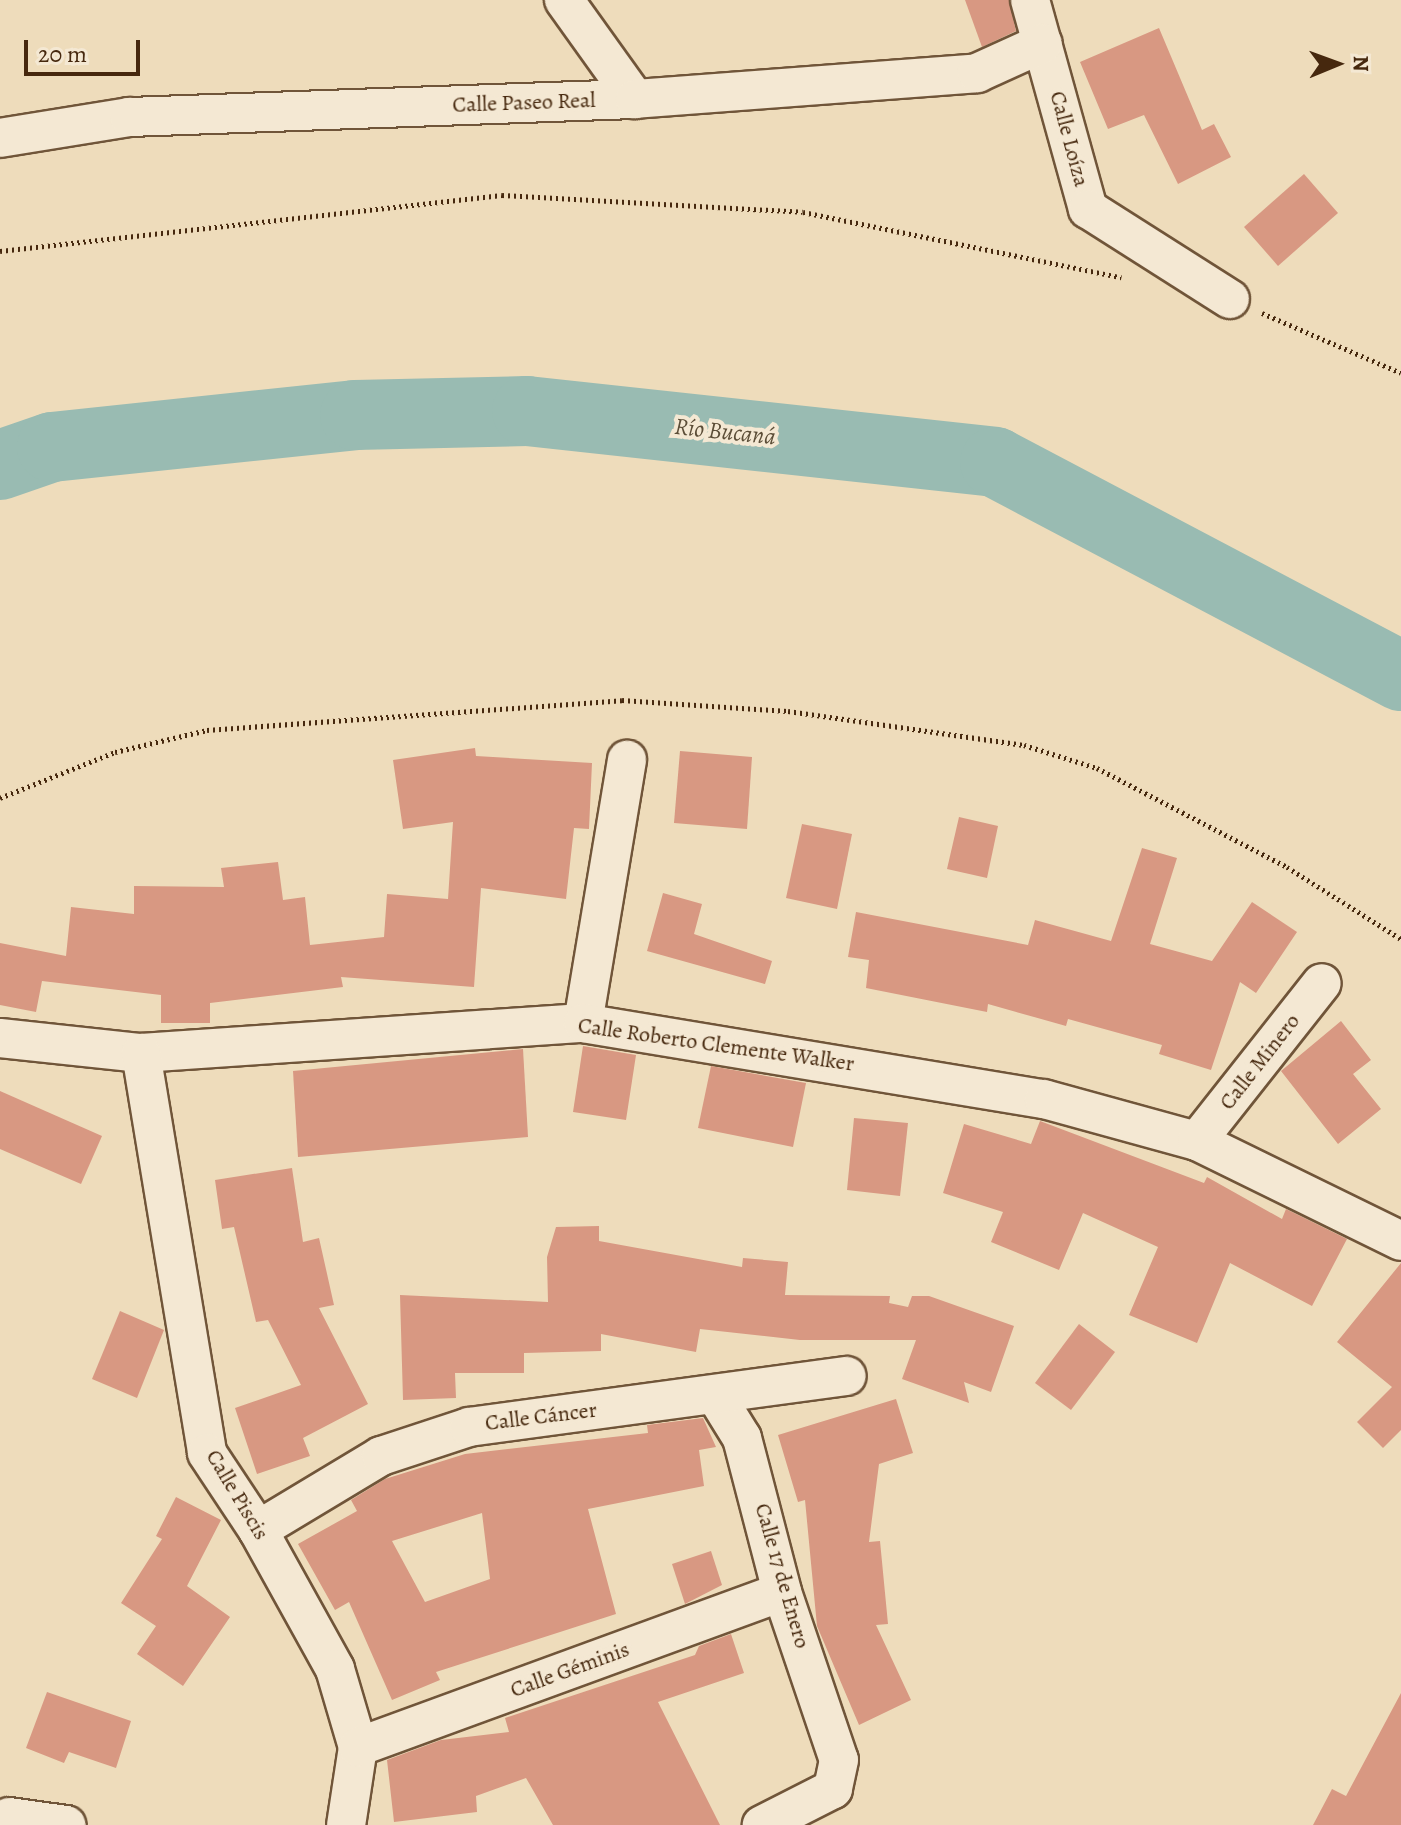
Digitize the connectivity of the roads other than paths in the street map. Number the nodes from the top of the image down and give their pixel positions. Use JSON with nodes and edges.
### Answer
{"nodes":[{"id":1,"x":564,"y":0,"type":"edge"},
{"id":2,"x":1030,"y":0,"type":"edge"},
{"id":3,"x":1043,"y":43,"type":"junction"},
{"id":4,"x":635,"y":99,"type":"junction"},
{"id":5,"x":0,"y":138,"type":"edge"},
{"id":6,"x":1230,"y":299,"type":"road end"},
{"id":7,"x":627,"y":760,"type":"dead end"},
{"id":8,"x":1322,"y":983,"type":"dead end"},
{"id":9,"x":583,"y":1023,"type":"junction"},
{"id":10,"x":0,"y":1038,"type":"edge"},
{"id":11,"x":141,"y":1053,"type":"junction"},
{"id":12,"x":1197,"y":1141,"type":"junction"},
{"id":13,"x":1401,"y":1241,"type":"edge"},
{"id":14,"x":847,"y":1376,"type":"dead end"},
{"id":15,"x":716,"y":1396,"type":"junction"},
{"id":16,"x":258,"y":1530,"type":"junction"},
{"id":17,"x":782,"y":1592,"type":"junction"},
{"id":18,"x":358,"y":1747,"type":"junction"},
{"id":19,"x":9,"y":1817,"type":"dead end"},
{"id":20,"x":66,"y":1825,"type":"edge"},
{"id":21,"x":346,"y":1825,"type":"edge"},
{"id":22,"x":762,"y":1825,"type":"edge"}],
"edges":[{"from":1,"to":4,"type":"street"},
{"from":2,"to":3,"type":"street","name":"Calle Loíza"},
{"from":3,"to":4,"type":"street","name":"Calle Paseo Real"},
{"from":3,"to":6,"type":"street","name":"Calle Loíza"},
{"from":4,"to":5,"type":"street","name":"Calle Paseo Real"},
{"from":7,"to":9,"type":"street"},
{"from":8,"to":12,"type":"street","name":"Calle Minero"},
{"from":9,"to":11,"type":"street","name":"Calle Roberto Clemente Walker"},
{"from":9,"to":12,"type":"street","name":"Calle Roberto Clemente Walker"},
{"from":10,"to":11,"type":"street","name":"Calle Roberto Clemente Walker"},
{"from":11,"to":16,"type":"street","name":"Calle Piscis"},
{"from":12,"to":13,"type":"street","name":"Calle Roberto Clemente Walker"},
{"from":14,"to":15,"type":"street","name":"Calle Cáncer"},
{"from":15,"to":16,"type":"street","name":"Calle Cáncer"},
{"from":15,"to":17,"type":"street","name":"Calle 17 de Enero"},
{"from":16,"to":18,"type":"street","name":"Calle Piscis"},
{"from":17,"to":18,"type":"street","name":"Calle Géminis"},
{"from":17,"to":22,"type":"street","name":"Calle 17 de Enero"},
{"from":18,"to":21,"type":"street","name":"Calle Piscis"},
{"from":19,"to":20,"type":"street"}]}
